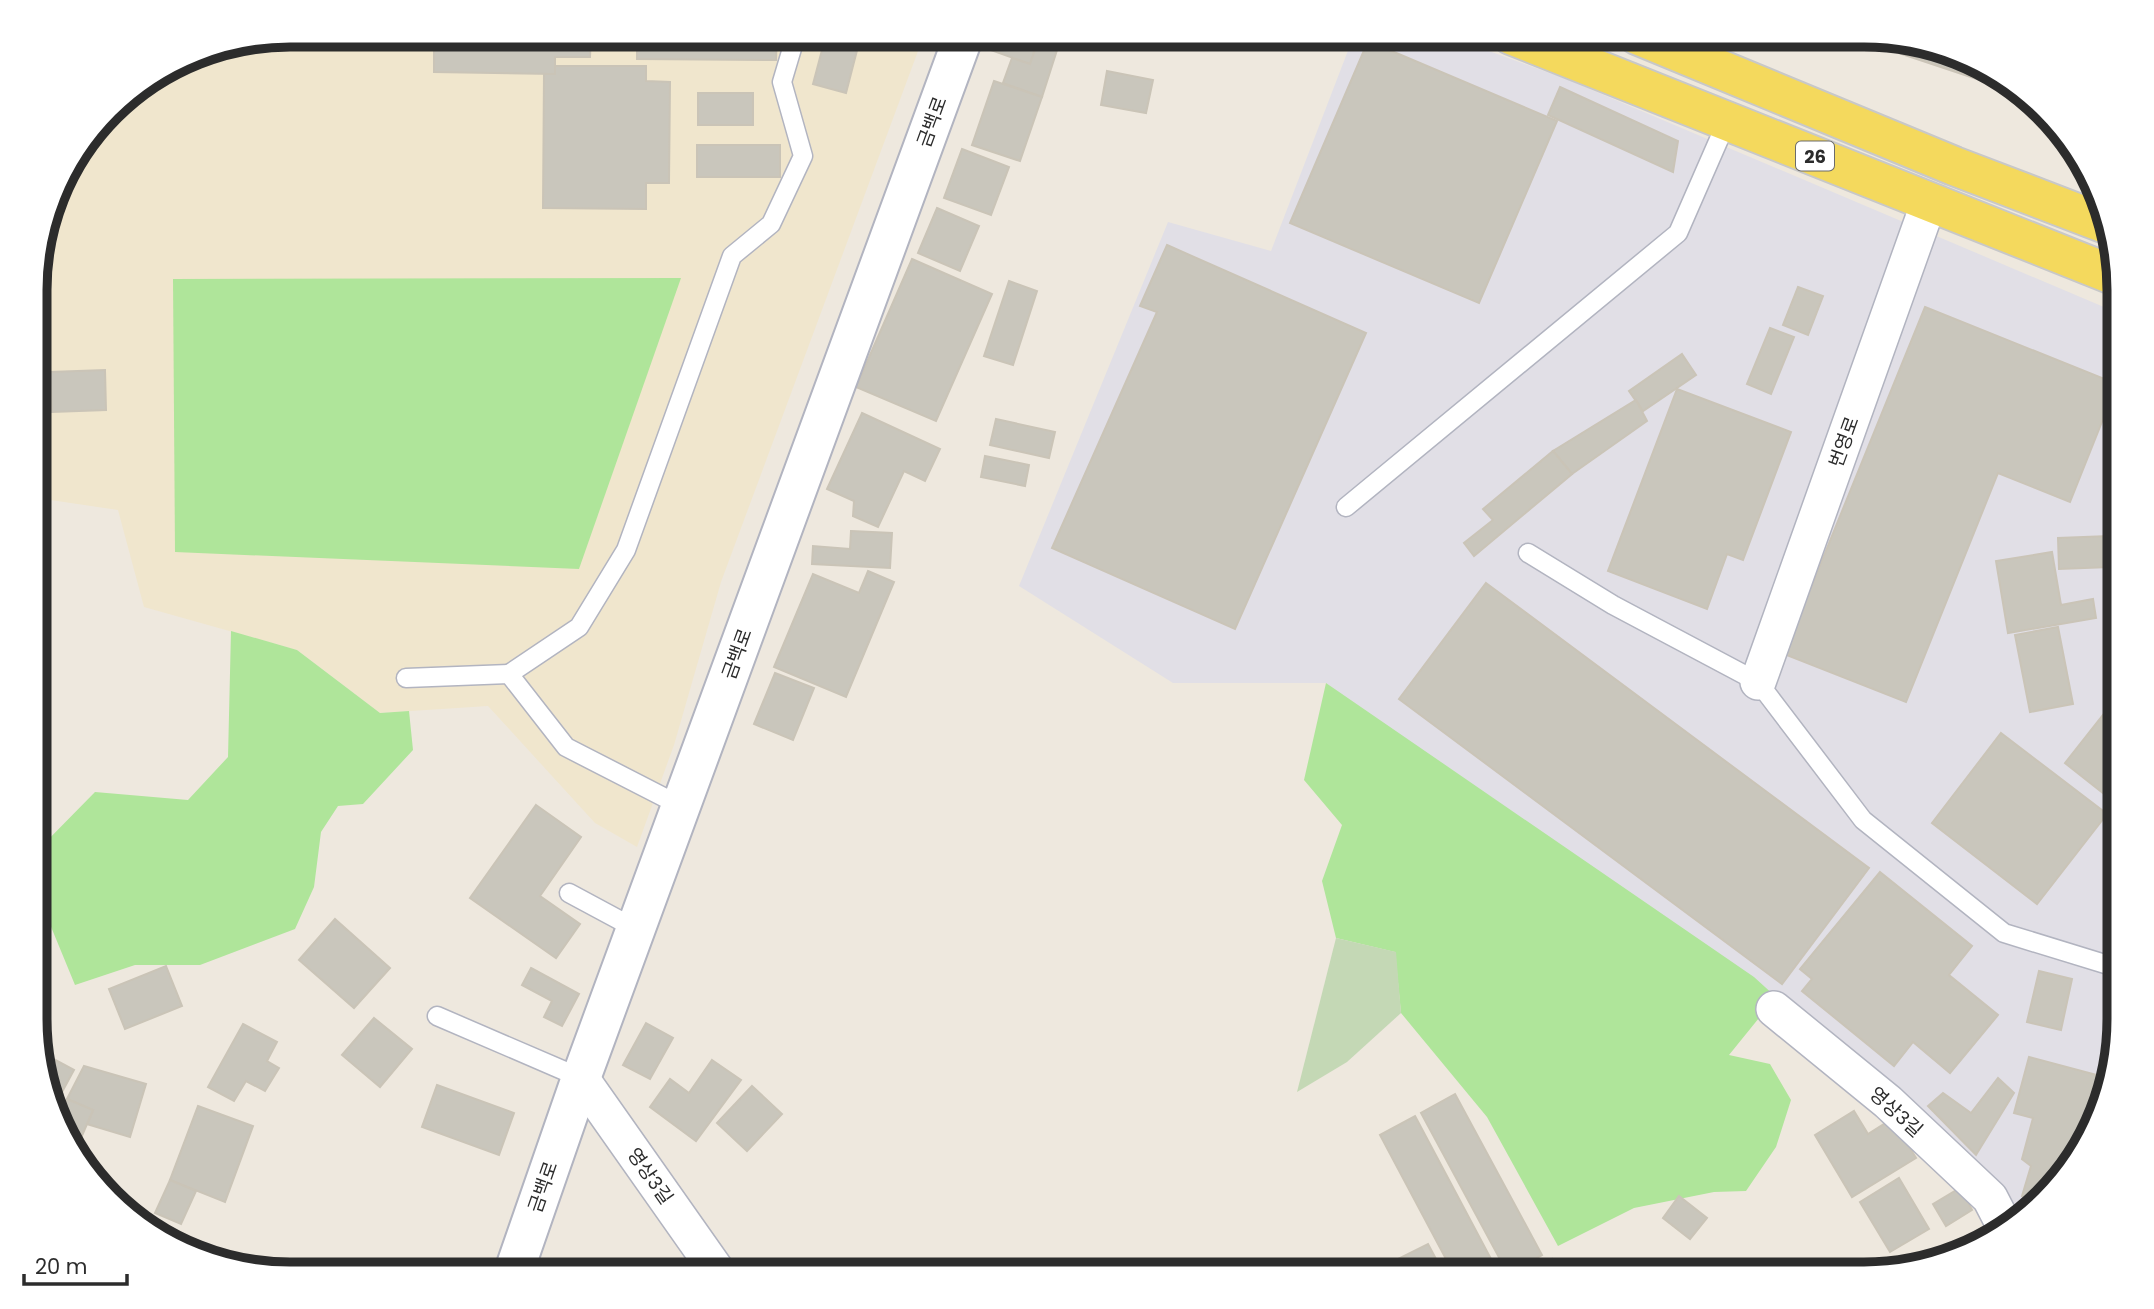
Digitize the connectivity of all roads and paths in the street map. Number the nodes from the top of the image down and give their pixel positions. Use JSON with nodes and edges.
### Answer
{"nodes":[{"id":1,"x":1542,"y":47,"type":"edge"},
{"id":2,"x":1665,"y":47,"type":"edge"},
{"id":3,"x":792,"y":48,"type":"edge"},
{"id":4,"x":959,"y":48,"type":"edge"},
{"id":5,"x":1727,"y":121,"type":"junction"},
{"id":6,"x":1929,"y":202,"type":"junction"},
{"id":7,"x":2096,"y":220,"type":"edge"},
{"id":8,"x":2106,"y":272,"type":"edge"},
{"id":9,"x":1346,"y":507,"type":"dead end"},
{"id":10,"x":1528,"y":553,"type":"dead end"},
{"id":11,"x":509,"y":674,"type":"junction"},
{"id":12,"x":406,"y":678,"type":"dead end"},
{"id":13,"x":1758,"y":682,"type":"junction"},
{"id":14,"x":681,"y":806,"type":"junction"},
{"id":15,"x":569,"y":893,"type":"dead end"},
{"id":16,"x":636,"y":929,"type":"junction"},
{"id":17,"x":2106,"y":964,"type":"edge"},
{"id":18,"x":1774,"y":1009,"type":"dead end"},
{"id":19,"x":437,"y":1016,"type":"dead end"},
{"id":20,"x":581,"y":1078,"type":"junction"},
{"id":21,"x":2001,"y":1219,"type":"edge"},
{"id":22,"x":517,"y":1262,"type":"edge"},
{"id":23,"x":710,"y":1262,"type":"edge"}],
"edges":[{"from":1,"to":5,"type":"main road","number":"26"},
{"from":2,"to":7,"type":"main road","number":"26"},
{"from":3,"to":11,"type":"lane"},
{"from":4,"to":14,"type":"street","name":"금백로"},
{"from":5,"to":6,"type":"main road","number":"26"},
{"from":5,"to":9,"type":"lane"},
{"from":6,"to":8,"type":"main road","number":"26"},
{"from":6,"to":13,"type":"street","name":"번영로"},
{"from":10,"to":13,"type":"lane"},
{"from":11,"to":12,"type":"lane"},
{"from":11,"to":14,"type":"lane"},
{"from":13,"to":17,"type":"lane"},
{"from":14,"to":16,"type":"street","name":"금백로"},
{"from":15,"to":16,"type":"lane"},
{"from":16,"to":20,"type":"street","name":"금백로"},
{"from":18,"to":21,"type":"street","name":"영상3길"},
{"from":19,"to":20,"type":"lane"},
{"from":20,"to":22,"type":"street","name":"금백로"},
{"from":20,"to":23,"type":"street","name":"영상3길"}]}
